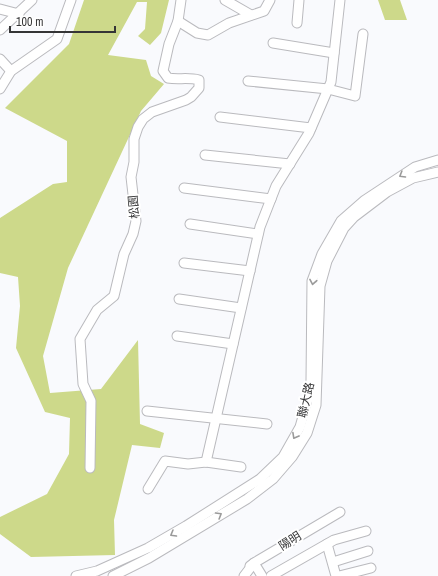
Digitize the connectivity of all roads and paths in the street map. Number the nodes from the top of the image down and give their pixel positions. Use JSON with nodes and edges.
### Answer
{"nodes":[{"id":1,"x":32,"y":0,"type":"edge"},
{"id":2,"x":71,"y":0,"type":"edge"},
{"id":3,"x":181,"y":0,"type":"edge"},
{"id":4,"x":225,"y":0,"type":"edge"},
{"id":5,"x":270,"y":0,"type":"edge"},
{"id":6,"x":299,"y":0,"type":"edge"},
{"id":7,"x":340,"y":0,"type":"edge"},
{"id":8,"x":0,"y":9,"type":"edge"},
{"id":9,"x":19,"y":14,"type":"junction"},
{"id":10,"x":251,"y":15,"type":"junction"},
{"id":11,"x":178,"y":21,"type":"junction"},
{"id":12,"x":297,"y":23,"type":"dead end"},
{"id":13,"x":0,"y":30,"type":"edge"},
{"id":14,"x":363,"y":34,"type":"dead end"},
{"id":15,"x":272,"y":43,"type":"dead end"},
{"id":16,"x":334,"y":53,"type":"junction"},
{"id":17,"x":0,"y":59,"type":"edge"},
{"id":18,"x":11,"y":71,"type":"junction"},
{"id":19,"x":248,"y":81,"type":"dead end"},
{"id":20,"x":0,"y":89,"type":"edge"},
{"id":21,"x":328,"y":89,"type":"junction"},
{"id":22,"x":220,"y":116,"type":"dead end"},
{"id":23,"x":311,"y":128,"type":"junction"},
{"id":24,"x":205,"y":155,"type":"dead end"},
{"id":25,"x":438,"y":160,"type":"edge"},
{"id":26,"x":290,"y":164,"type":"junction"},
{"id":27,"x":438,"y":172,"type":"edge"},
{"id":28,"x":184,"y":188,"type":"dead end"},
{"id":29,"x":271,"y":199,"type":"junction"},
{"id":30,"x":190,"y":224,"type":"dead end"},
{"id":31,"x":258,"y":234,"type":"junction"},
{"id":32,"x":184,"y":263,"type":"dead end"},
{"id":33,"x":250,"y":271,"type":"junction"},
{"id":34,"x":179,"y":299,"type":"dead end"},
{"id":35,"x":241,"y":308,"type":"junction"},
{"id":36,"x":177,"y":336,"type":"dead end"},
{"id":37,"x":233,"y":344,"type":"junction"},
{"id":38,"x":147,"y":411,"type":"dead end"},
{"id":39,"x":216,"y":418,"type":"junction"},
{"id":40,"x":267,"y":424,"type":"dead end"},
{"id":41,"x":206,"y":462,"type":"junction"},
{"id":42,"x":90,"y":468,"type":"dead end"},
{"id":43,"x":241,"y":468,"type":"dead end"},
{"id":44,"x":148,"y":489,"type":"dead end"},
{"id":45,"x":340,"y":512,"type":"dead end"},
{"id":46,"x":188,"y":530,"type":"junction"},
{"id":47,"x":366,"y":531,"type":"dead end"},
{"id":48,"x":327,"y":544,"type":"junction"},
{"id":49,"x":368,"y":551,"type":"dead end"},
{"id":50,"x":333,"y":562,"type":"junction"},
{"id":51,"x":254,"y":564,"type":"junction"},
{"id":52,"x":371,"y":568,"type":"dead end"},
{"id":53,"x":76,"y":576,"type":"edge"},
{"id":54,"x":112,"y":576,"type":"edge"},
{"id":55,"x":238,"y":576,"type":"edge"},
{"id":56,"x":244,"y":576,"type":"edge"},
{"id":57,"x":262,"y":576,"type":"edge"},
{"id":58,"x":271,"y":576,"type":"edge"},
{"id":59,"x":338,"y":576,"type":"edge"}],
"edges":[{"from":1,"to":9,"type":"street"},
{"from":2,"to":18,"type":"street"},
{"from":3,"to":11,"type":"street","name":"松園"},
{"from":4,"to":10,"type":"street"},
{"from":5,"to":10,"type":"street"},
{"from":6,"to":12,"type":"street"},
{"from":7,"to":16,"type":"street"},
{"from":8,"to":9,"type":"street"},
{"from":9,"to":13,"type":"street"},
{"from":10,"to":11,"type":"street"},
{"from":11,"to":42,"type":"street","name":"松園"},
{"from":14,"to":21,"type":"street"},
{"from":15,"to":16,"type":"street"},
{"from":16,"to":21,"type":"street"},
{"from":17,"to":18,"type":"street"},
{"from":18,"to":20,"type":"street"},
{"from":19,"to":21,"type":"street"},
{"from":21,"to":23,"type":"street"},
{"from":22,"to":23,"type":"street"},
{"from":23,"to":26,"type":"street"},
{"from":24,"to":26,"type":"street"},
{"from":25,"to":46,"type":"street","name":"聯大路","one_way":true},
{"from":26,"to":29,"type":"street"},
{"from":46,"to":27,"type":"street","name":"聯大路","one_way":true},
{"from":28,"to":29,"type":"street"},
{"from":29,"to":31,"type":"street"},
{"from":30,"to":31,"type":"street"},
{"from":31,"to":33,"type":"street"},
{"from":32,"to":33,"type":"street"},
{"from":33,"to":35,"type":"street"},
{"from":34,"to":35,"type":"street"},
{"from":35,"to":37,"type":"street"},
{"from":36,"to":37,"type":"street"},
{"from":37,"to":39,"type":"street"},
{"from":38,"to":39,"type":"street"},
{"from":39,"to":40,"type":"street"},
{"from":39,"to":41,"type":"street"},
{"from":41,"to":43,"type":"street"},
{"from":41,"to":44,"type":"street"},
{"from":45,"to":51,"type":"street","name":"陽明"},
{"from":46,"to":53,"type":"street","name":"聯大路","one_way":true},
{"from":46,"to":54,"type":"street","name":"聯大路"},
{"from":47,"to":48,"type":"street","name":"陽明"},
{"from":48,"to":50,"type":"street"},
{"from":48,"to":58,"type":"street","name":"陽明"},
{"from":49,"to":50,"type":"street"},
{"from":50,"to":59,"type":"street"},
{"from":51,"to":55,"type":"street"},
{"from":51,"to":56,"type":"street","name":"陽明"},
{"from":51,"to":57,"type":"street"},
{"from":52,"to":59,"type":"street"}]}
